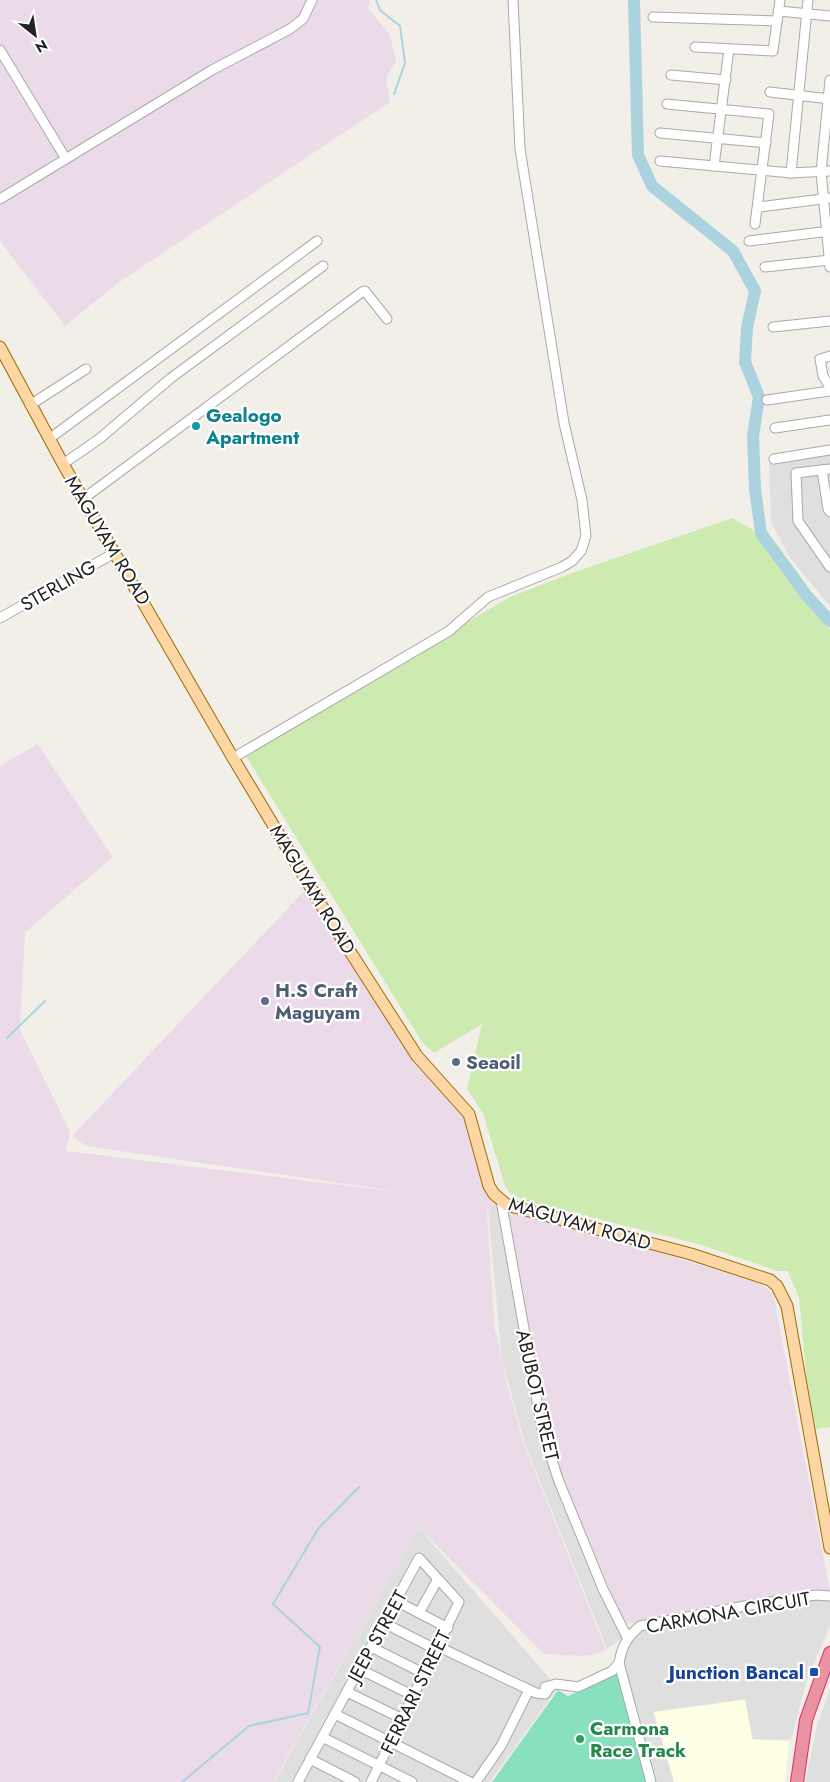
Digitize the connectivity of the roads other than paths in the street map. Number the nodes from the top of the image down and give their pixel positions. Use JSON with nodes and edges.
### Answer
{"nodes":[{"id":1,"x":312,"y":0,"type":"edge"},
{"id":2,"x":513,"y":0,"type":"edge"},
{"id":3,"x":780,"y":0,"type":"edge"},
{"id":4,"x":808,"y":0,"type":"edge"},
{"id":5,"x":779,"y":11,"type":"junction"},
{"id":6,"x":807,"y":13,"type":"junction"},
{"id":7,"x":830,"y":16,"type":"edge"},
{"id":8,"x":653,"y":17,"type":"dead end"},
{"id":9,"x":777,"y":21,"type":"junction"},
{"id":10,"x":695,"y":47,"type":"dead end"},
{"id":11,"x":729,"y":49,"type":"junction"},
{"id":12,"x":0,"y":50,"type":"edge"},
{"id":13,"x":671,"y":75,"type":"dead end"},
{"id":14,"x":726,"y":80,"type":"junction"},
{"id":15,"x":830,"y":80,"type":"edge"},
{"id":16,"x":770,"y":92,"type":"dead end"},
{"id":17,"x":800,"y":96,"type":"junction"},
{"id":18,"x":829,"y":99,"type":"edge"},
{"id":19,"x":667,"y":104,"type":"dead end"},
{"id":20,"x":722,"y":108,"type":"junction"},
{"id":21,"x":660,"y":133,"type":"dead end"},
{"id":22,"x":717,"y":138,"type":"junction"},
{"id":23,"x":766,"y":143,"type":"junction"},
{"id":24,"x":66,"y":159,"type":"junction"},
{"id":25,"x":660,"y":162,"type":"dead end"},
{"id":26,"x":714,"y":166,"type":"junction"},
{"id":27,"x":763,"y":172,"type":"junction"},
{"id":28,"x":825,"y":172,"type":"edge"},
{"id":29,"x":791,"y":174,"type":"junction"},
{"id":30,"x":827,"y":198,"type":"edge"},
{"id":31,"x":0,"y":199,"type":"edge"},
{"id":32,"x":759,"y":207,"type":"junction"},
{"id":33,"x":755,"y":224,"type":"dead end"},
{"id":34,"x":828,"y":231,"type":"edge"},
{"id":35,"x":317,"y":241,"type":"dead end"},
{"id":36,"x":749,"y":241,"type":"dead end"},
{"id":37,"x":830,"y":263,"type":"edge"},
{"id":38,"x":323,"y":266,"type":"dead end"},
{"id":39,"x":765,"y":266,"type":"dead end"},
{"id":40,"x":387,"y":319,"type":"dead end"},
{"id":41,"x":830,"y":321,"type":"edge"},
{"id":42,"x":773,"y":327,"type":"dead end"},
{"id":43,"x":0,"y":347,"type":"edge"},
{"id":44,"x":830,"y":356,"type":"edge"},
{"id":45,"x":4,"y":363,"type":"edge"},
{"id":46,"x":86,"y":369,"type":"dead end"},
{"id":47,"x":830,"y":389,"type":"edge"},
{"id":48,"x":767,"y":400,"type":"dead end"},
{"id":49,"x":30,"y":405,"type":"junction"},
{"id":50,"x":830,"y":420,"type":"edge"},
{"id":51,"x":775,"y":428,"type":"dead end"},
{"id":52,"x":49,"y":439,"type":"junction"},
{"id":53,"x":830,"y":450,"type":"edge"},
{"id":54,"x":774,"y":459,"type":"dead end"},
{"id":55,"x":63,"y":464,"type":"junction"},
{"id":56,"x":826,"y":470,"type":"edge"},
{"id":57,"x":83,"y":499,"type":"junction"},
{"id":58,"x":830,"y":512,"type":"edge"},
{"id":59,"x":116,"y":552,"type":"junction"},
{"id":60,"x":830,"y":567,"type":"edge"},
{"id":61,"x":0,"y":618,"type":"edge"},
{"id":62,"x":233,"y":758,"type":"junction"},
{"id":63,"x":501,"y":1200,"type":"junction"},
{"id":64,"x":830,"y":1548,"type":"edge"},
{"id":65,"x":438,"y":1579,"type":"junction"},
{"id":66,"x":830,"y":1596,"type":"edge"},
{"id":67,"x":396,"y":1601,"type":"junction"},
{"id":68,"x":419,"y":1612,"type":"junction"},
{"id":69,"x":384,"y":1623,"type":"junction"},
{"id":70,"x":448,"y":1628,"type":"junction"},
{"id":71,"x":627,"y":1637,"type":"junction"},
{"id":72,"x":371,"y":1647,"type":"junction"},
{"id":73,"x":438,"y":1648,"type":"junction"},
{"id":74,"x":830,"y":1653,"type":"edge"},
{"id":75,"x":619,"y":1663,"type":"junction"},
{"id":76,"x":359,"y":1669,"type":"junction"},
{"id":77,"x":425,"y":1674,"type":"junction"},
{"id":78,"x":532,"y":1691,"type":"junction"},
{"id":79,"x":347,"y":1692,"type":"junction"},
{"id":80,"x":414,"y":1696,"type":"junction"},
{"id":81,"x":335,"y":1714,"type":"junction"},
{"id":82,"x":403,"y":1719,"type":"junction"},
{"id":83,"x":322,"y":1737,"type":"junction"},
{"id":84,"x":391,"y":1742,"type":"junction"},
{"id":85,"x":310,"y":1759,"type":"junction"},
{"id":86,"x":379,"y":1766,"type":"junction"},
{"id":87,"x":299,"y":1782,"type":"edge"},
{"id":88,"x":354,"y":1782,"type":"edge"},
{"id":89,"x":371,"y":1782,"type":"edge"},
{"id":90,"x":412,"y":1782,"type":"edge"},
{"id":91,"x":470,"y":1782,"type":"edge"},
{"id":92,"x":476,"y":1782,"type":"edge"},
{"id":93,"x":651,"y":1782,"type":"edge"},
{"id":94,"x":797,"y":1782,"type":"edge"}],
"edges":[{"from":1,"to":24,"type":"street"},
{"from":2,"to":62,"type":"street"},
{"from":3,"to":5,"type":"street"},
{"from":4,"to":6,"type":"street"},
{"from":5,"to":6,"type":"street"},
{"from":5,"to":9,"type":"street"},
{"from":6,"to":7,"type":"street"},
{"from":6,"to":17,"type":"street"},
{"from":8,"to":9,"type":"street"},
{"from":9,"to":11,"type":"street"},
{"from":10,"to":11,"type":"street"},
{"from":11,"to":14,"type":"street"},
{"from":12,"to":24,"type":"street"},
{"from":13,"to":14,"type":"street"},
{"from":14,"to":20,"type":"street"},
{"from":15,"to":18,"type":"street"},
{"from":16,"to":17,"type":"street"},
{"from":17,"to":18,"type":"street"},
{"from":17,"to":29,"type":"street"},
{"from":18,"to":28,"type":"street"},
{"from":19,"to":20,"type":"street"},
{"from":20,"to":22,"type":"street"},
{"from":20,"to":23,"type":"street"},
{"from":21,"to":22,"type":"street"},
{"from":22,"to":23,"type":"street"},
{"from":22,"to":26,"type":"street"},
{"from":23,"to":27,"type":"street"},
{"from":24,"to":31,"type":"street"},
{"from":25,"to":26,"type":"street"},
{"from":26,"to":27,"type":"street"},
{"from":27,"to":29,"type":"street"},
{"from":27,"to":32,"type":"street"},
{"from":28,"to":29,"type":"street"},
{"from":28,"to":30,"type":"street"},
{"from":30,"to":32,"type":"street"},
{"from":30,"to":34,"type":"street"},
{"from":32,"to":33,"type":"street"},
{"from":34,"to":36,"type":"street"},
{"from":34,"to":37,"type":"street"},
{"from":35,"to":52,"type":"street"},
{"from":37,"to":39,"type":"street"},
{"from":38,"to":55,"type":"street"},
{"from":40,"to":57,"type":"street"},
{"from":41,"to":42,"type":"street"},
{"from":43,"to":45,"type":"main road","name":"MAGUYAM ROAD"},
{"from":44,"to":47,"type":"street"},
{"from":45,"to":49,"type":"main road","name":"MAGUYAM ROAD"},
{"from":46,"to":49,"type":"street"},
{"from":47,"to":48,"type":"street"},
{"from":49,"to":52,"type":"main road","name":"MAGUYAM ROAD"},
{"from":50,"to":51,"type":"street"},
{"from":52,"to":55,"type":"main road","name":"MAGUYAM ROAD"},
{"from":53,"to":54,"type":"street"},
{"from":55,"to":57,"type":"main road","name":"MAGUYAM ROAD"},
{"from":56,"to":58,"type":"street"},
{"from":56,"to":60,"type":"street"},
{"from":57,"to":59,"type":"main road","name":"MAGUYAM ROAD"},
{"from":59,"to":61,"type":"street","name":"STERLING"},
{"from":59,"to":62,"type":"main road","name":"MAGUYAM ROAD"},
{"from":62,"to":63,"type":"main road","name":"MAGUYAM ROAD"},
{"from":63,"to":64,"type":"main road","name":"MAGUYAM ROAD"},
{"from":63,"to":71,"type":"street","name":"ABUBOT STREET"},
{"from":65,"to":67,"type":"street","name":"JEEP STREET"},
{"from":65,"to":68,"type":"street"},
{"from":65,"to":70,"type":"street","name":"FERRARI STREET"},
{"from":66,"to":71,"type":"street","name":"CARMONA CIRCUIT"},
{"from":67,"to":68,"type":"street"},
{"from":67,"to":69,"type":"street","name":"JEEP STREET"},
{"from":68,"to":70,"type":"street"},
{"from":69,"to":72,"type":"street","name":"JEEP STREET"},
{"from":69,"to":73,"type":"street"},
{"from":70,"to":73,"type":"street","name":"FERRARI STREET"},
{"from":71,"to":75,"type":"street","name":"CARMONA CIRCUIT"},
{"from":72,"to":76,"type":"street","name":"JEEP STREET"},
{"from":72,"to":77,"type":"street"},
{"from":73,"to":77,"type":"street","name":"FERRARI STREET"},
{"from":73,"to":78,"type":"street"},
{"from":74,"to":94,"type":"highway"},
{"from":75,"to":78,"type":"street"},
{"from":75,"to":93,"type":"street"},
{"from":76,"to":79,"type":"street","name":"JEEP STREET"},
{"from":76,"to":80,"type":"street"},
{"from":77,"to":80,"type":"street","name":"FERRARI STREET"},
{"from":78,"to":92,"type":"street"},
{"from":79,"to":81,"type":"street","name":"JEEP STREET"},
{"from":79,"to":82,"type":"street"},
{"from":80,"to":82,"type":"street","name":"FERRARI STREET"},
{"from":81,"to":83,"type":"street","name":"JEEP STREET"},
{"from":81,"to":84,"type":"street"},
{"from":82,"to":84,"type":"street","name":"FERRARI STREET"},
{"from":83,"to":85,"type":"street","name":"JEEP STREET"},
{"from":83,"to":86,"type":"street"},
{"from":84,"to":86,"type":"street","name":"FERRARI STREET"},
{"from":84,"to":91,"type":"street"},
{"from":85,"to":87,"type":"street","name":"JEEP STREET"},
{"from":85,"to":88,"type":"street"},
{"from":86,"to":89,"type":"street","name":"FERRARI STREET"},
{"from":86,"to":90,"type":"street"}]}
